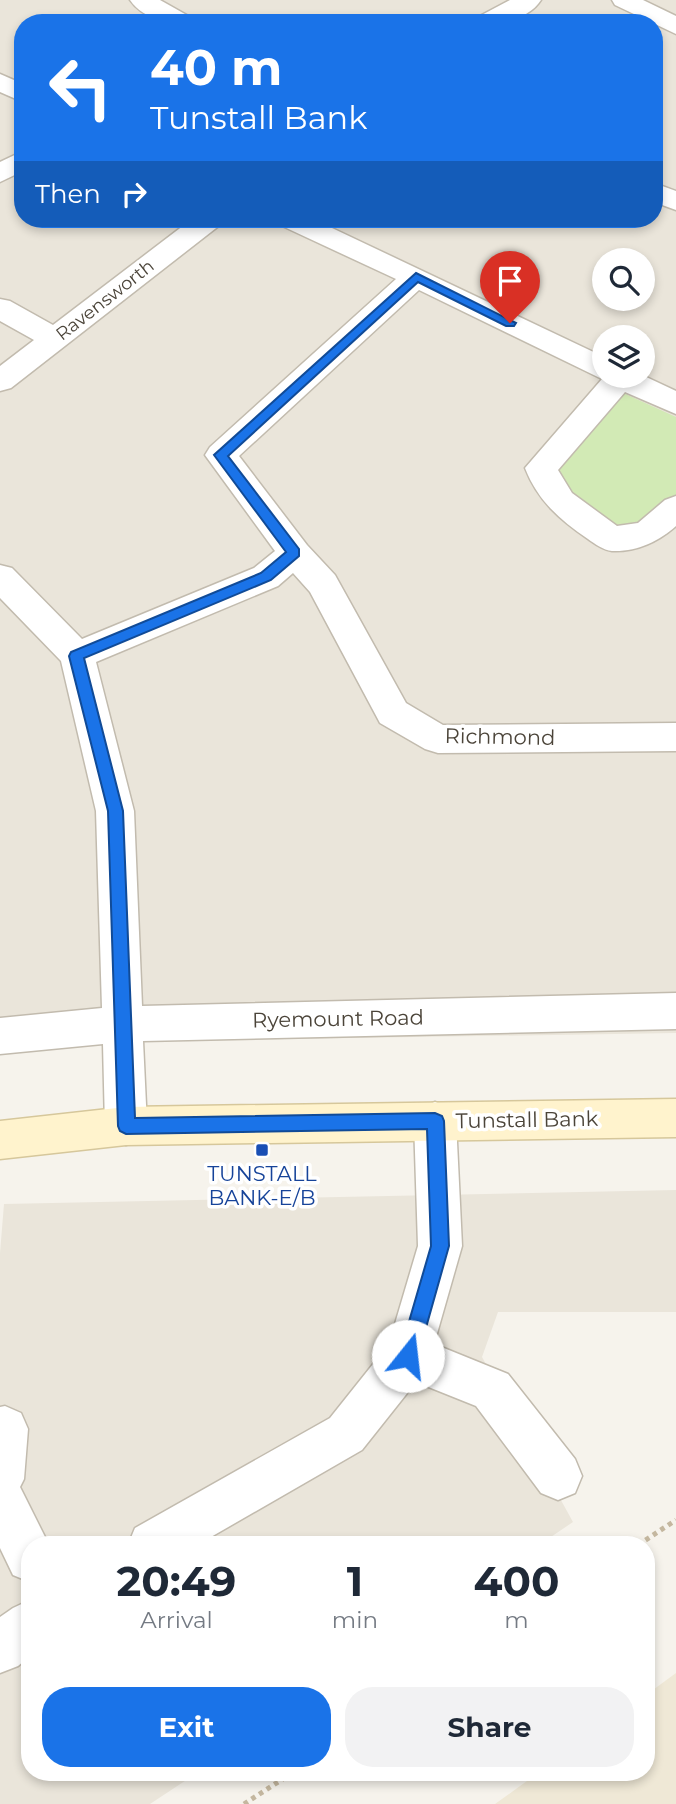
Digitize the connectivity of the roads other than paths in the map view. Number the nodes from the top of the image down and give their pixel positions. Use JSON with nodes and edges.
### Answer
{"nodes":[{"id":1,"x":142,"y":0,"type":"edge"},
{"id":2,"x":529,"y":0,"type":"edge"},
{"id":3,"x":624,"y":0,"type":"edge"},
{"id":4,"x":167,"y":14,"type":"edge"},
{"id":5,"x":502,"y":14,"type":"edge"},
{"id":6,"x":652,"y":14,"type":"edge"},
{"id":7,"x":197,"y":228,"type":"edge"},
{"id":8,"x":310,"y":228,"type":"edge"},
{"id":9,"x":416,"y":277,"type":"junction"},
{"id":10,"x":0,"y":308,"type":"edge"},
{"id":11,"x":55,"y":339,"type":"junction"},
{"id":12,"x":592,"y":363,"type":"edge"},
{"id":13,"x":0,"y":381,"type":"edge"},
{"id":14,"x":604,"y":388,"type":"edge"},
{"id":15,"x":643,"y":388,"type":"edge"},
{"id":16,"x":676,"y":404,"type":"edge"},
{"id":17,"x":676,"y":508,"type":"edge"},
{"id":18,"x":295,"y":553,"type":"junction"},
{"id":19,"x":0,"y":576,"type":"edge"},
{"id":20,"x":76,"y":656,"type":"junction"},
{"id":21,"x":676,"y":737,"type":"edge"},
{"id":22,"x":676,"y":1011,"type":"edge"},
{"id":23,"x":122,"y":1024,"type":"junction"},
{"id":24,"x":0,"y":1036,"type":"edge"},
{"id":25,"x":676,"y":1118,"type":"edge"},
{"id":26,"x":435,"y":1121,"type":"junction"},
{"id":27,"x":126,"y":1126,"type":"junction"},
{"id":28,"x":0,"y":1139,"type":"edge"},
{"id":29,"x":408,"y":1356,"type":"junction"},
{"id":30,"x":2,"y":1420,"type":"edge"},
{"id":31,"x":558,"y":1476,"type":"dead end"},
{"id":32,"x":0,"y":1479,"type":"edge"},
{"id":33,"x":0,"y":1496,"type":"edge"},
{"id":34,"x":167,"y":1536,"type":"edge"},
{"id":35,"x":21,"y":1539,"type":"edge"},
{"id":36,"x":21,"y":1632,"type":"edge"},
{"id":37,"x":0,"y":1648,"type":"edge"}],
"edges":[{"from":1,"to":4,"type":"street"},
{"from":2,"to":5,"type":"street"},
{"from":3,"to":6,"type":"street"},
{"from":7,"to":11,"type":"street","name":"Ravensworth"},
{"from":8,"to":9,"type":"street"},
{"from":9,"to":12,"type":"street"},
{"from":9,"to":18,"type":"street","name":"Richmond"},
{"from":10,"to":11,"type":"street"},
{"from":11,"to":13,"type":"street","name":"Ravensworth"},
{"from":14,"to":17,"type":"street"},
{"from":15,"to":16,"type":"street"},
{"from":18,"to":20,"type":"street"},
{"from":18,"to":21,"type":"street","name":"Richmond"},
{"from":19,"to":20,"type":"street"},
{"from":20,"to":23,"type":"street"},
{"from":22,"to":23,"type":"street","name":"Ryemount Road"},
{"from":23,"to":24,"type":"street","name":"Ryemount Road"},
{"from":23,"to":27,"type":"street"},
{"from":25,"to":26,"type":"main road","name":"Tunstall Bank"},
{"from":26,"to":27,"type":"main road","name":"Tunstall Bank"},
{"from":26,"to":29,"type":"street"},
{"from":27,"to":28,"type":"main road","name":"Tunstall Bank"},
{"from":29,"to":31,"type":"street"},
{"from":29,"to":34,"type":"street"},
{"from":30,"to":32,"type":"street"},
{"from":33,"to":35,"type":"street"},
{"from":36,"to":37,"type":"street"}]}
